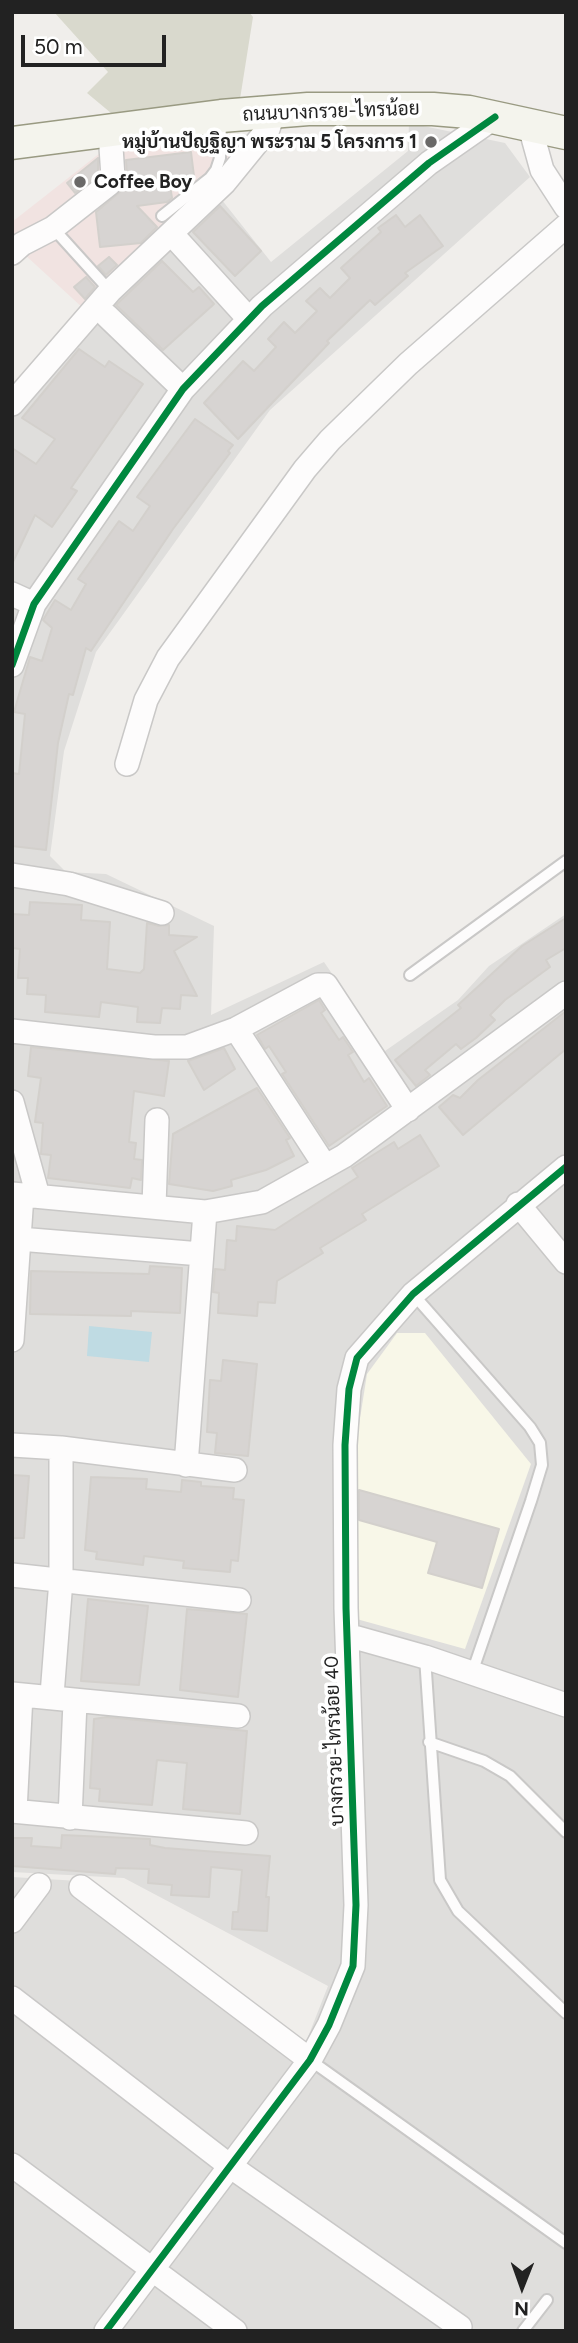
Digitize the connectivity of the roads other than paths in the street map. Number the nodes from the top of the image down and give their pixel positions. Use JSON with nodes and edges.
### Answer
{"nodes":[{"id":1,"x":274,"y":111,"type":"junction"},
{"id":2,"x":221,"y":116,"type":"junction"},
{"id":3,"x":495,"y":117,"type":"junction"},
{"id":4,"x":529,"y":124,"type":"junction"},
{"id":5,"x":110,"y":132,"type":"junction"},
{"id":6,"x":566,"y":133,"type":"edge"},
{"id":7,"x":12,"y":144,"type":"edge"},
{"id":8,"x":566,"y":207,"type":"edge"},
{"id":9,"x":162,"y":216,"type":"dead end"},
{"id":10,"x":566,"y":226,"type":"edge"},
{"id":11,"x":53,"y":228,"type":"junction"},
{"id":12,"x":179,"y":242,"type":"dead end"},
{"id":13,"x":12,"y":253,"type":"edge"},
{"id":14,"x":110,"y":291,"type":"junction"},
{"id":15,"x":107,"y":316,"type":"dead end"},
{"id":16,"x":248,"y":318,"type":"junction"},
{"id":17,"x":183,"y":389,"type":"junction"},
{"id":18,"x":12,"y":404,"type":"edge"},
{"id":19,"x":12,"y":594,"type":"edge"},
{"id":20,"x":34,"y":604,"type":"junction"},
{"id":21,"x":12,"y":665,"type":"edge"},
{"id":22,"x":127,"y":764,"type":"dead end"},
{"id":23,"x":566,"y":861,"type":"edge"},
{"id":24,"x":12,"y":874,"type":"edge"},
{"id":25,"x":162,"y":913,"type":"dead end"},
{"id":26,"x":410,"y":975,"type":"dead end"},
{"id":27,"x":566,"y":993,"type":"edge"},
{"id":28,"x":236,"y":1029,"type":"junction"},
{"id":29,"x":12,"y":1031,"type":"edge"},
{"id":30,"x":12,"y":1102,"type":"edge"},
{"id":31,"x":408,"y":1110,"type":"junction"},
{"id":32,"x":157,"y":1119,"type":"dead end"},
{"id":33,"x":325,"y":1166,"type":"junction"},
{"id":34,"x":566,"y":1167,"type":"edge"},
{"id":35,"x":24,"y":1195,"type":"edge"},
{"id":36,"x":518,"y":1204,"type":"junction"},
{"id":37,"x":154,"y":1206,"type":"junction"},
{"id":38,"x":205,"y":1212,"type":"junction"},
{"id":39,"x":19,"y":1239,"type":"junction"},
{"id":40,"x":201,"y":1254,"type":"junction"},
{"id":41,"x":566,"y":1262,"type":"edge"},
{"id":42,"x":413,"y":1294,"type":"junction"},
{"id":43,"x":13,"y":1328,"type":"edge"},
{"id":44,"x":12,"y":1445,"type":"edge"},
{"id":45,"x":61,"y":1448,"type":"junction"},
{"id":46,"x":186,"y":1465,"type":"junction"},
{"id":47,"x":235,"y":1470,"type":"dead end"},
{"id":48,"x":12,"y":1575,"type":"edge"},
{"id":49,"x":61,"y":1580,"type":"junction"},
{"id":50,"x":239,"y":1600,"type":"dead end"},
{"id":51,"x":347,"y":1635,"type":"junction"},
{"id":52,"x":425,"y":1657,"type":"junction"},
{"id":53,"x":472,"y":1672,"type":"junction"},
{"id":54,"x":17,"y":1694,"type":"edge"},
{"id":55,"x":52,"y":1695,"type":"junction"},
{"id":56,"x":75,"y":1702,"type":"junction"},
{"id":57,"x":566,"y":1705,"type":"edge"},
{"id":58,"x":238,"y":1716,"type":"dead end"},
{"id":59,"x":429,"y":1742,"type":"junction"},
{"id":60,"x":14,"y":1811,"type":"edge"},
{"id":61,"x":70,"y":1818,"type":"junction"},
{"id":62,"x":566,"y":1832,"type":"edge"},
{"id":63,"x":246,"y":1833,"type":"dead end"},
{"id":64,"x":39,"y":1885,"type":"dead end"},
{"id":65,"x":81,"y":1887,"type":"dead end"},
{"id":66,"x":12,"y":1922,"type":"edge"},
{"id":67,"x":12,"y":1998,"type":"edge"},
{"id":68,"x":566,"y":2014,"type":"edge"},
{"id":69,"x":310,"y":2060,"type":"junction"},
{"id":70,"x":12,"y":2165,"type":"edge"},
{"id":71,"x":230,"y":2166,"type":"junction"},
{"id":72,"x":566,"y":2243,"type":"edge"},
{"id":73,"x":152,"y":2270,"type":"junction"},
{"id":74,"x":547,"y":2300,"type":"dead end"},
{"id":75,"x":460,"y":2327,"type":"dead end"},
{"id":76,"x":106,"y":2331,"type":"edge"},
{"id":77,"x":234,"y":2331,"type":"edge"},
{"id":78,"x":523,"y":2331,"type":"edge"}],
"edges":[{"from":1,"to":2,"type":"main road","name":"ถนนบางกรวย-ไทรน้อย"},
{"from":1,"to":3,"type":"main road","name":"ถนนบางกรวย-ไทรน้อย"},
{"from":1,"to":14,"type":"street"},
{"from":2,"to":5,"type":"main road","name":"ถนนบางกรวย-ไทรน้อย"},
{"from":2,"to":9,"type":"lane"},
{"from":3,"to":4,"type":"main road","name":"ถนนบางกรวย-ไทรน้อย"},
{"from":3,"to":16,"type":"street"},
{"from":4,"to":6,"type":"main road","name":"ถนนบางกรวย-ไทรน้อย"},
{"from":4,"to":8,"type":"street"},
{"from":5,"to":7,"type":"main road","name":"ถนนบางกรวย-ไทรน้อย"},
{"from":5,"to":11,"type":"street"},
{"from":10,"to":22,"type":"street"},
{"from":11,"to":13,"type":"street"},
{"from":11,"to":14,"type":"lane"},
{"from":12,"to":16,"type":"street"},
{"from":14,"to":18,"type":"street"},
{"from":15,"to":17,"type":"street"},
{"from":16,"to":17,"type":"street"},
{"from":17,"to":20,"type":"street"},
{"from":19,"to":20,"type":"street"},
{"from":20,"to":21,"type":"street"},
{"from":23,"to":26,"type":"lane"},
{"from":24,"to":25,"type":"street"},
{"from":27,"to":31,"type":"street"},
{"from":28,"to":29,"type":"street"},
{"from":28,"to":31,"type":"street"},
{"from":28,"to":33,"type":"street"},
{"from":30,"to":35,"type":"street"},
{"from":31,"to":33,"type":"street"},
{"from":32,"to":37,"type":"street"},
{"from":33,"to":38,"type":"street"},
{"from":34,"to":36,"type":"street","name":"บางกรวย-ไทรน้อย 40"},
{"from":35,"to":37,"type":"street"},
{"from":35,"to":39,"type":"street"},
{"from":36,"to":41,"type":"street"},
{"from":36,"to":42,"type":"street","name":"บางกรวย-ไทรน้อย 40"},
{"from":37,"to":38,"type":"street"},
{"from":38,"to":40,"type":"street"},
{"from":39,"to":40,"type":"street"},
{"from":39,"to":43,"type":"street"},
{"from":40,"to":46,"type":"street"},
{"from":42,"to":51,"type":"street","name":"บางกรวย-ไทรน้อย 40"},
{"from":42,"to":53,"type":"lane"},
{"from":44,"to":45,"type":"street"},
{"from":45,"to":46,"type":"street"},
{"from":45,"to":49,"type":"street"},
{"from":46,"to":47,"type":"street"},
{"from":48,"to":49,"type":"street"},
{"from":49,"to":50,"type":"street"},
{"from":49,"to":55,"type":"street"},
{"from":51,"to":52,"type":"street"},
{"from":51,"to":69,"type":"street","name":"บางกรวย-ไทรน้อย 40"},
{"from":52,"to":53,"type":"street"},
{"from":52,"to":59,"type":"lane"},
{"from":53,"to":57,"type":"street"},
{"from":54,"to":55,"type":"street"},
{"from":54,"to":60,"type":"street"},
{"from":55,"to":56,"type":"street"},
{"from":56,"to":58,"type":"street"},
{"from":56,"to":61,"type":"street"},
{"from":59,"to":62,"type":"lane"},
{"from":59,"to":68,"type":"lane"},
{"from":60,"to":61,"type":"street"},
{"from":61,"to":63,"type":"street"},
{"from":64,"to":66,"type":"street"},
{"from":65,"to":69,"type":"street"},
{"from":67,"to":71,"type":"street"},
{"from":69,"to":71,"type":"street","name":"บางกรวย-ไทรน้อย 40"},
{"from":69,"to":72,"type":"lane"},
{"from":70,"to":73,"type":"street"},
{"from":71,"to":73,"type":"street","name":"บางกรวย-ไทรน้อย 40"},
{"from":71,"to":75,"type":"street"},
{"from":73,"to":76,"type":"street","name":"บางกรวย-ไทรน้อย 40"},
{"from":73,"to":77,"type":"street"},
{"from":74,"to":78,"type":"lane"}]}
